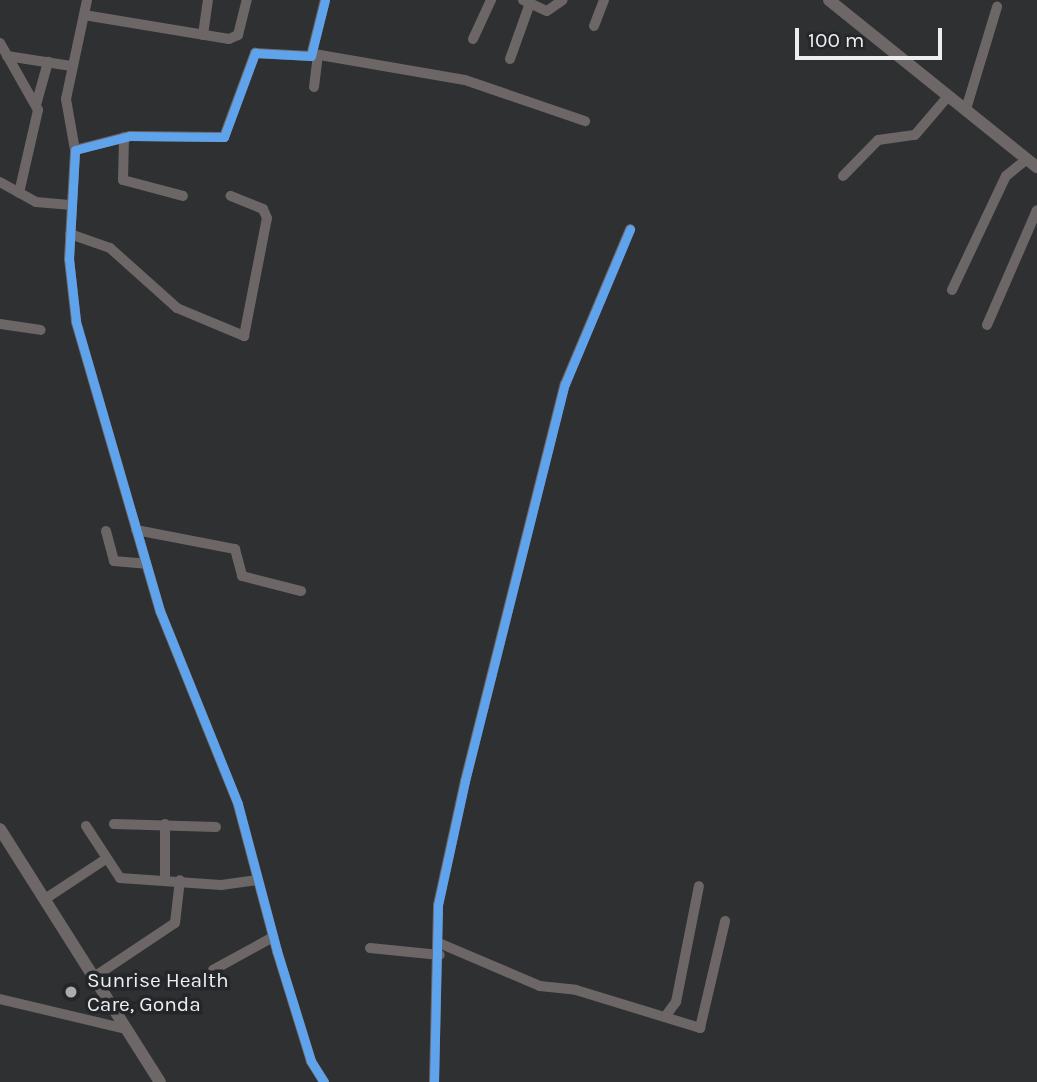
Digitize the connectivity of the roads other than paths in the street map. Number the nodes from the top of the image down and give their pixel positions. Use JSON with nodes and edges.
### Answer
{"nodes":[{"id":1,"x":86,"y":0,"type":"edge"},
{"id":2,"x":208,"y":0,"type":"edge"},
{"id":3,"x":247,"y":0,"type":"edge"},
{"id":4,"x":325,"y":0,"type":"edge"},
{"id":5,"x":491,"y":0,"type":"edge"},
{"id":6,"x":563,"y":0,"type":"edge"},
{"id":7,"x":604,"y":0,"type":"edge"},
{"id":8,"x":829,"y":0,"type":"edge"},
{"id":9,"x":527,"y":2,"type":"edge"},
{"id":10,"x":998,"y":7,"type":"dead end"},
{"id":11,"x":84,"y":15,"type":"junction"},
{"id":12,"x":594,"y":26,"type":"dead end"},
{"id":13,"x":203,"y":35,"type":"junction"},
{"id":14,"x":473,"y":39,"type":"dead end"},
{"id":15,"x":3,"y":52,"type":"edge"},
{"id":16,"x":316,"y":54,"type":"junction"},
{"id":17,"x":510,"y":58,"type":"dead end"},
{"id":18,"x":48,"y":62,"type":"junction"},
{"id":19,"x":71,"y":66,"type":"junction"},
{"id":20,"x":314,"y":87,"type":"dead end"},
{"id":21,"x":949,"y":95,"type":"junction"},
{"id":22,"x":36,"y":105,"type":"junction"},
{"id":23,"x":966,"y":109,"type":"junction"},
{"id":24,"x":585,"y":121,"type":"dead end"},
{"id":25,"x":124,"y":137,"type":"junction"},
{"id":26,"x":75,"y":150,"type":"junction"},
{"id":27,"x":1032,"y":163,"type":"edge"},
{"id":28,"x":843,"y":176,"type":"dead end"},
{"id":29,"x":0,"y":182,"type":"edge"},
{"id":30,"x":19,"y":193,"type":"junction"},
{"id":31,"x":183,"y":196,"type":"dead end"},
{"id":32,"x":231,"y":196,"type":"dead end"},
{"id":33,"x":72,"y":205,"type":"junction"},
{"id":34,"x":1037,"y":210,"type":"edge"},
{"id":35,"x":630,"y":229,"type":"dead end"},
{"id":36,"x":71,"y":234,"type":"junction"},
{"id":37,"x":952,"y":290,"type":"dead end"},
{"id":38,"x":0,"y":324,"type":"edge"},
{"id":39,"x":987,"y":325,"type":"dead end"},
{"id":40,"x":41,"y":330,"type":"dead end"},
{"id":41,"x":136,"y":530,"type":"junction"},
{"id":42,"x":106,"y":531,"type":"dead end"},
{"id":43,"x":146,"y":564,"type":"junction"},
{"id":44,"x":301,"y":591,"type":"dead end"},
{"id":45,"x":114,"y":824,"type":"dead end"},
{"id":46,"x":165,"y":824,"type":"junction"},
{"id":47,"x":86,"y":826,"type":"dead end"},
{"id":48,"x":216,"y":827,"type":"dead end"},
{"id":49,"x":0,"y":829,"type":"edge"},
{"id":50,"x":106,"y":859,"type":"junction"},
{"id":51,"x":165,"y":879,"type":"junction"},
{"id":52,"x":180,"y":880,"type":"junction"},
{"id":53,"x":256,"y":880,"type":"junction"},
{"id":54,"x":699,"y":886,"type":"dead end"},
{"id":55,"x":45,"y":899,"type":"junction"},
{"id":56,"x":725,"y":921,"type":"dead end"},
{"id":57,"x":273,"y":937,"type":"junction"},
{"id":58,"x":439,"y":943,"type":"junction"},
{"id":59,"x":370,"y":948,"type":"dead end"},
{"id":60,"x":440,"y":955,"type":"junction"},
{"id":61,"x":213,"y":970,"type":"dead end"},
{"id":62,"x":94,"y":977,"type":"junction"},
{"id":63,"x":0,"y":999,"type":"edge"},
{"id":64,"x":665,"y":1017,"type":"junction"},
{"id":65,"x":126,"y":1029,"type":"junction"},
{"id":66,"x":160,"y":1082,"type":"edge"},
{"id":67,"x":324,"y":1082,"type":"edge"},
{"id":68,"x":434,"y":1082,"type":"edge"}],
"edges":[{"from":1,"to":11,"type":"street"},
{"from":2,"to":13,"type":"street"},
{"from":3,"to":13,"type":"street"},
{"from":4,"to":16,"type":"street"},
{"from":5,"to":14,"type":"street"},
{"from":6,"to":9,"type":"street"},
{"from":7,"to":12,"type":"street"},
{"from":8,"to":21,"type":"main road"},
{"from":9,"to":17,"type":"street"},
{"from":10,"to":23,"type":"street"},
{"from":11,"to":13,"type":"street"},
{"from":11,"to":19,"type":"street"},
{"from":15,"to":18,"type":"street"},
{"from":15,"to":22,"type":"street"},
{"from":16,"to":20,"type":"street"},
{"from":16,"to":24,"type":"street"},
{"from":16,"to":25,"type":"street"},
{"from":18,"to":19,"type":"street"},
{"from":18,"to":22,"type":"street"},
{"from":19,"to":26,"type":"street"},
{"from":21,"to":23,"type":"main road"},
{"from":21,"to":28,"type":"street"},
{"from":22,"to":30,"type":"street"},
{"from":23,"to":27,"type":"main road"},
{"from":25,"to":26,"type":"street"},
{"from":25,"to":31,"type":"street"},
{"from":26,"to":33,"type":"street"},
{"from":27,"to":37,"type":"street"},
{"from":29,"to":30,"type":"street"},
{"from":30,"to":33,"type":"street"},
{"from":32,"to":36,"type":"street"},
{"from":33,"to":36,"type":"street"},
{"from":34,"to":39,"type":"street"},
{"from":35,"to":58,"type":"street"},
{"from":36,"to":41,"type":"street"},
{"from":38,"to":40,"type":"street"},
{"from":41,"to":43,"type":"street"},
{"from":41,"to":44,"type":"street"},
{"from":42,"to":43,"type":"street"},
{"from":43,"to":53,"type":"street"},
{"from":45,"to":46,"type":"street"},
{"from":46,"to":48,"type":"street"},
{"from":46,"to":51,"type":"street"},
{"from":47,"to":50,"type":"street"},
{"from":49,"to":55,"type":"main road"},
{"from":50,"to":51,"type":"street"},
{"from":50,"to":55,"type":"street"},
{"from":51,"to":52,"type":"street"},
{"from":52,"to":53,"type":"street"},
{"from":52,"to":62,"type":"street"},
{"from":53,"to":57,"type":"street"},
{"from":54,"to":64,"type":"street"},
{"from":55,"to":62,"type":"main road"},
{"from":56,"to":64,"type":"street"},
{"from":57,"to":61,"type":"street"},
{"from":57,"to":67,"type":"street"},
{"from":58,"to":60,"type":"street"},
{"from":58,"to":64,"type":"street"},
{"from":59,"to":60,"type":"street"},
{"from":60,"to":68,"type":"street"},
{"from":62,"to":65,"type":"main road"},
{"from":63,"to":65,"type":"street"},
{"from":65,"to":66,"type":"main road"}]}
